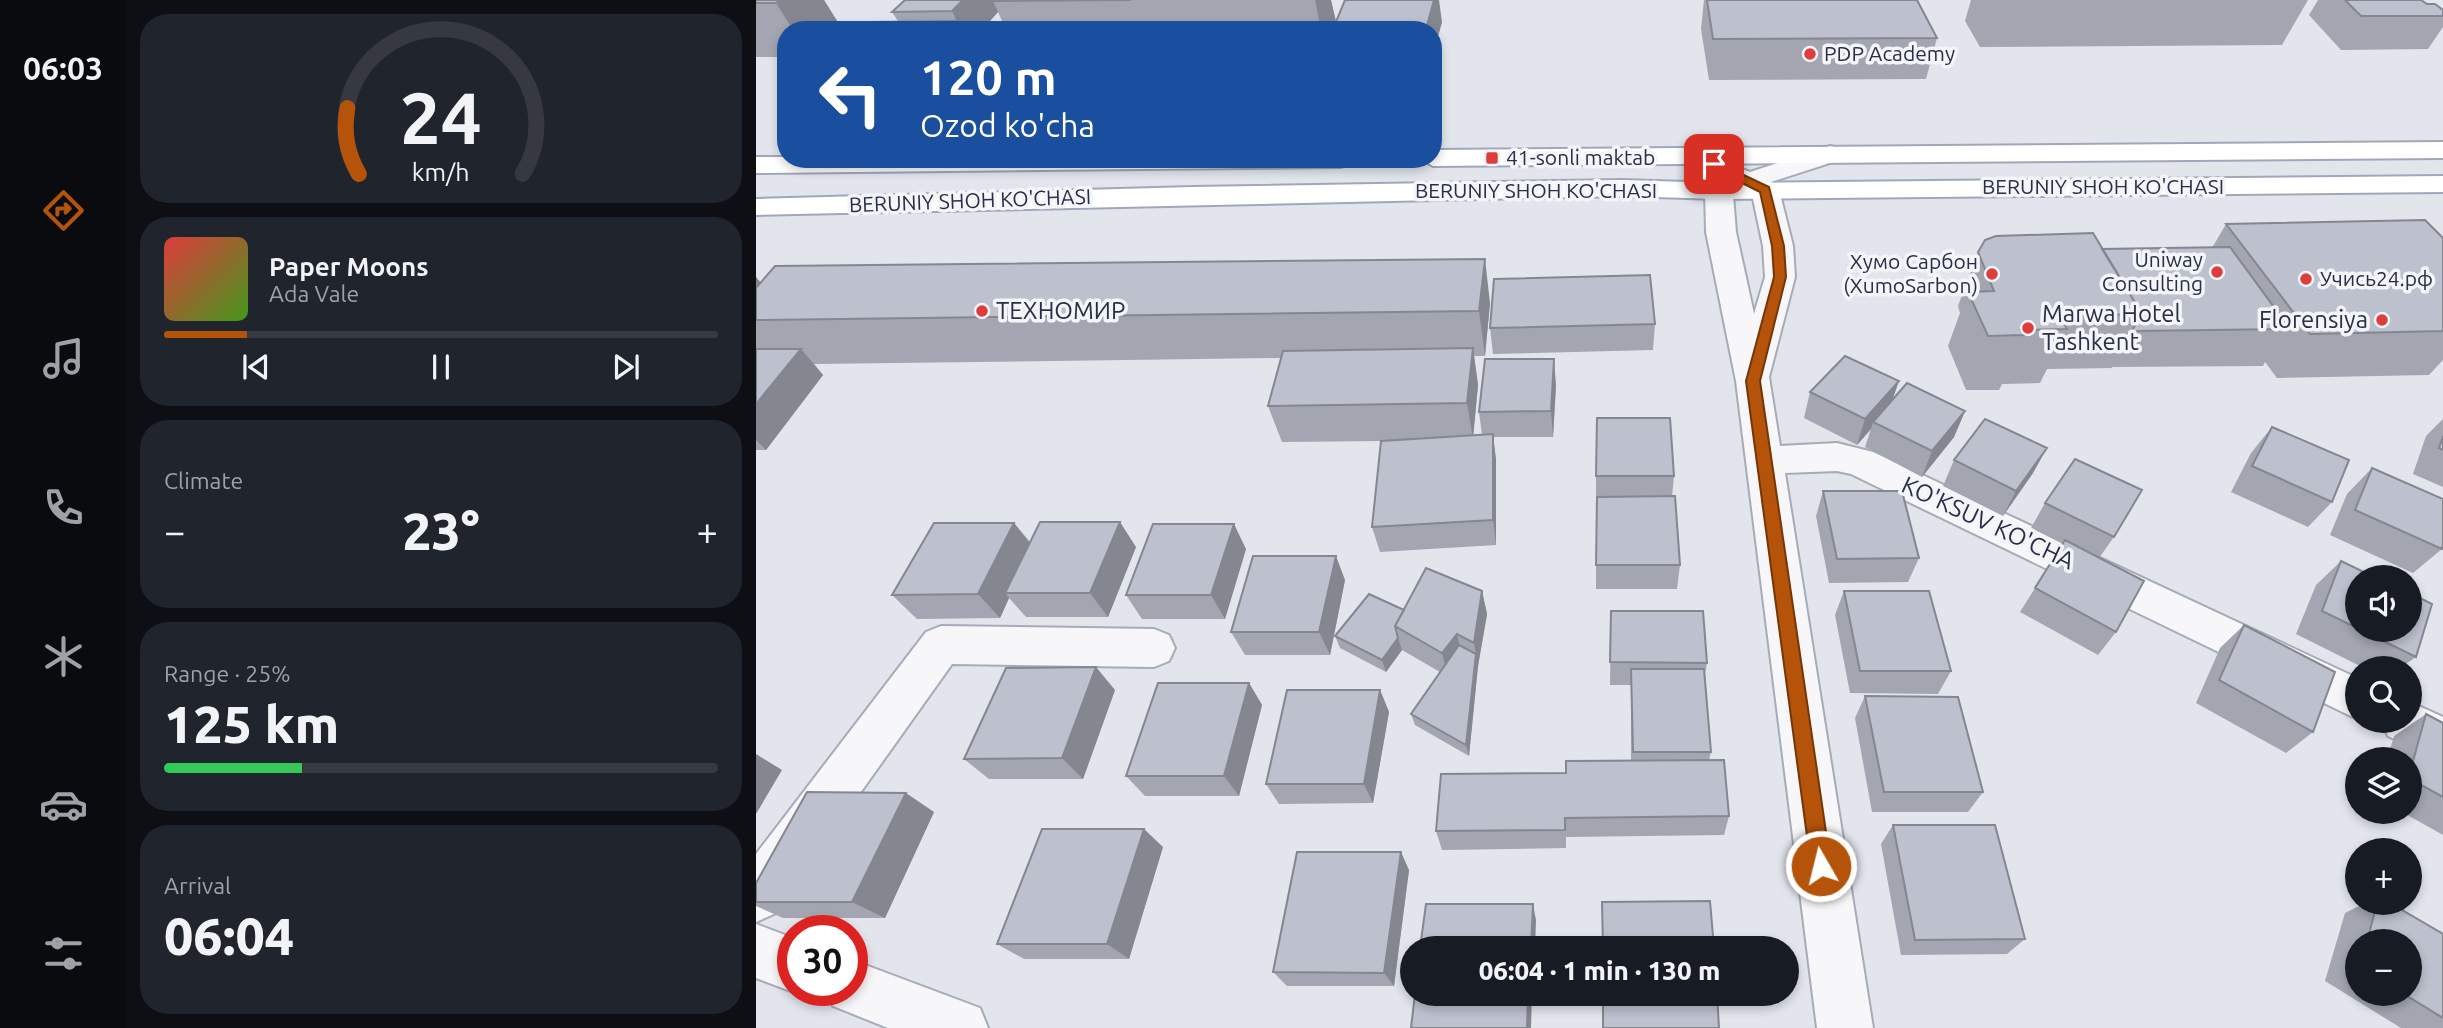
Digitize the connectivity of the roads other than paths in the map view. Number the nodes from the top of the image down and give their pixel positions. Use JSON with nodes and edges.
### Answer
{"nodes":[{"id":1,"x":2443,"y":149,"type":"edge"},
{"id":2,"x":1830,"y":154,"type":"junction"},
{"id":3,"x":1648,"y":156,"type":"junction"},
{"id":4,"x":1697,"y":156,"type":"junction"},
{"id":5,"x":1442,"y":158,"type":"edge"},
{"id":6,"x":756,"y":165,"type":"edge"},
{"id":7,"x":777,"y":165,"type":"edge"},
{"id":8,"x":2443,"y":184,"type":"edge"},
{"id":9,"x":1757,"y":186,"type":"junction"},
{"id":10,"x":1645,"y":188,"type":"junction"},
{"id":11,"x":1719,"y":191,"type":"junction"},
{"id":12,"x":756,"y":207,"type":"edge"},
{"id":13,"x":1753,"y":381,"type":"junction"},
{"id":14,"x":1762,"y":461,"type":"junction"},
{"id":15,"x":1154,"y":648,"type":"dead end"},
{"id":16,"x":2345,"y":693,"type":"edge"},
{"id":17,"x":2422,"y":730,"type":"edge"},
{"id":18,"x":2443,"y":740,"type":"edge"},
{"id":19,"x":756,"y":896,"type":"edge"},
{"id":20,"x":756,"y":951,"type":"edge"},
{"id":21,"x":777,"y":959,"type":"edge"},
{"id":22,"x":868,"y":993,"type":"edge"},
{"id":23,"x":960,"y":1028,"type":"edge"},
{"id":24,"x":1844,"y":1028,"type":"edge"}],
"edges":[{"from":1,"to":2,"type":"main road","name":"BERUNIY SHOH KO'CHASI"},
{"from":2,"to":4,"type":"main road","name":"BERUNIY SHOH KO'CHASI"},
{"from":2,"to":9,"type":"street"},
{"from":3,"to":4,"type":"main road","name":"BERUNIY SHOH KO'CHASI"},
{"from":3,"to":5,"type":"main road","name":"BERUNIY SHOH KO'CHASI"},
{"from":3,"to":10,"type":"main road"},
{"from":4,"to":9,"type":"street"},
{"from":6,"to":7,"type":"main road","name":"BERUNIY SHOH KO'CHASI"},
{"from":8,"to":9,"type":"main road","name":"BERUNIY SHOH KO'CHASI"},
{"from":9,"to":11,"type":"main road","name":"BERUNIY SHOH KO'CHASI"},
{"from":9,"to":13,"type":"street"},
{"from":10,"to":11,"type":"main road","name":"BERUNIY SHOH KO'CHASI"},
{"from":10,"to":12,"type":"main road","name":"BERUNIY SHOH KO'CHASI"},
{"from":11,"to":13,"type":"street"},
{"from":13,"to":14,"type":"street"},
{"from":14,"to":16,"type":"street","name":"KO'KSUV KO'CHA"},
{"from":14,"to":24,"type":"street"},
{"from":15,"to":19,"type":"street"},
{"from":17,"to":18,"type":"street"},
{"from":20,"to":21,"type":"street"},
{"from":22,"to":23,"type":"street"}]}
